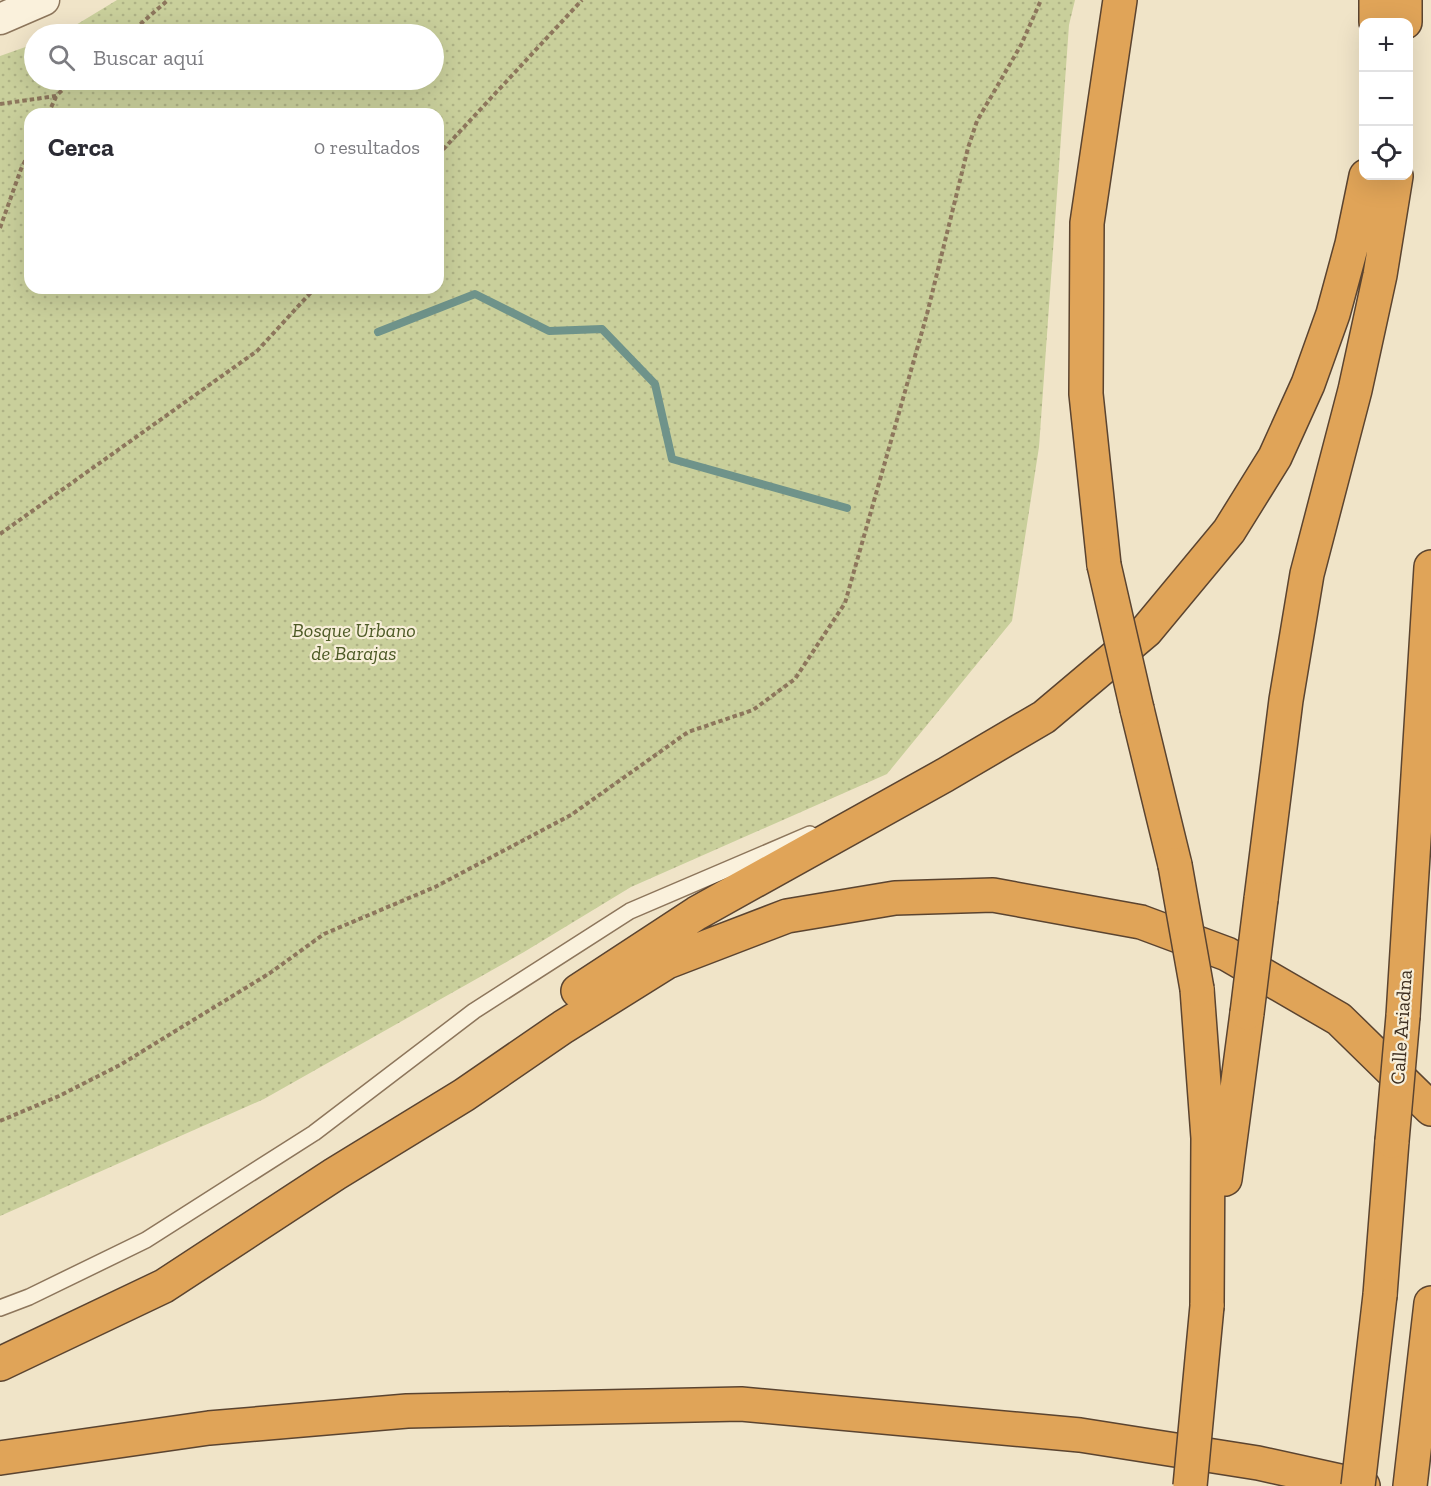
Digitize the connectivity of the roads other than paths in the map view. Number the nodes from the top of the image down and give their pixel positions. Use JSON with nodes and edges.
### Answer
{"nodes":[{"id":1,"x":44,"y":0,"type":"edge"},
{"id":2,"x":1120,"y":0,"type":"edge"},
{"id":3,"x":1376,"y":0,"type":"edge"},
{"id":4,"x":1405,"y":0,"type":"edge"},
{"id":5,"x":1376,"y":18,"type":"edge"},
{"id":6,"x":1405,"y":18,"type":"edge"},
{"id":7,"x":0,"y":19,"type":"edge"},
{"id":8,"x":1365,"y":180,"type":"edge"},
{"id":9,"x":1396,"y":180,"type":"edge"},
{"id":10,"x":1431,"y":567,"type":"edge"},
{"id":11,"x":945,"y":775,"type":"junction"},
{"id":12,"x":1431,"y":1109,"type":"edge"},
{"id":13,"x":335,"y":1174,"type":"junction"},
{"id":14,"x":1207,"y":1305,"type":"junction"},
{"id":15,"x":0,"y":1308,"type":"edge"},
{"id":16,"x":1430,"y":1310,"type":"edge"},
{"id":17,"x":0,"y":1364,"type":"edge"},
{"id":18,"x":0,"y":1458,"type":"edge"},
{"id":19,"x":1190,"y":1486,"type":"edge"},
{"id":20,"x":1358,"y":1486,"type":"edge"},
{"id":21,"x":1363,"y":1486,"type":"edge"},
{"id":22,"x":1410,"y":1486,"type":"edge"}],
"edges":[{"from":1,"to":7,"type":"street"},
{"from":2,"to":14,"type":"highway","bridge":true},
{"from":3,"to":5,"type":"highway"},
{"from":4,"to":6,"type":"highway"},
{"from":8,"to":11,"type":"highway"},
{"from":9,"to":14,"type":"highway","bridge":true},
{"from":10,"to":20,"type":"highway","name":"Calle Ariadna","bridge":true},
{"from":11,"to":13,"type":"highway"},
{"from":11,"to":15,"type":"lane"},
{"from":12,"to":13,"type":"highway"},
{"from":13,"to":17,"type":"highway"},
{"from":14,"to":19,"type":"highway","bridge":true},
{"from":16,"to":22,"type":"highway"},
{"from":18,"to":21,"type":"highway"}]}
